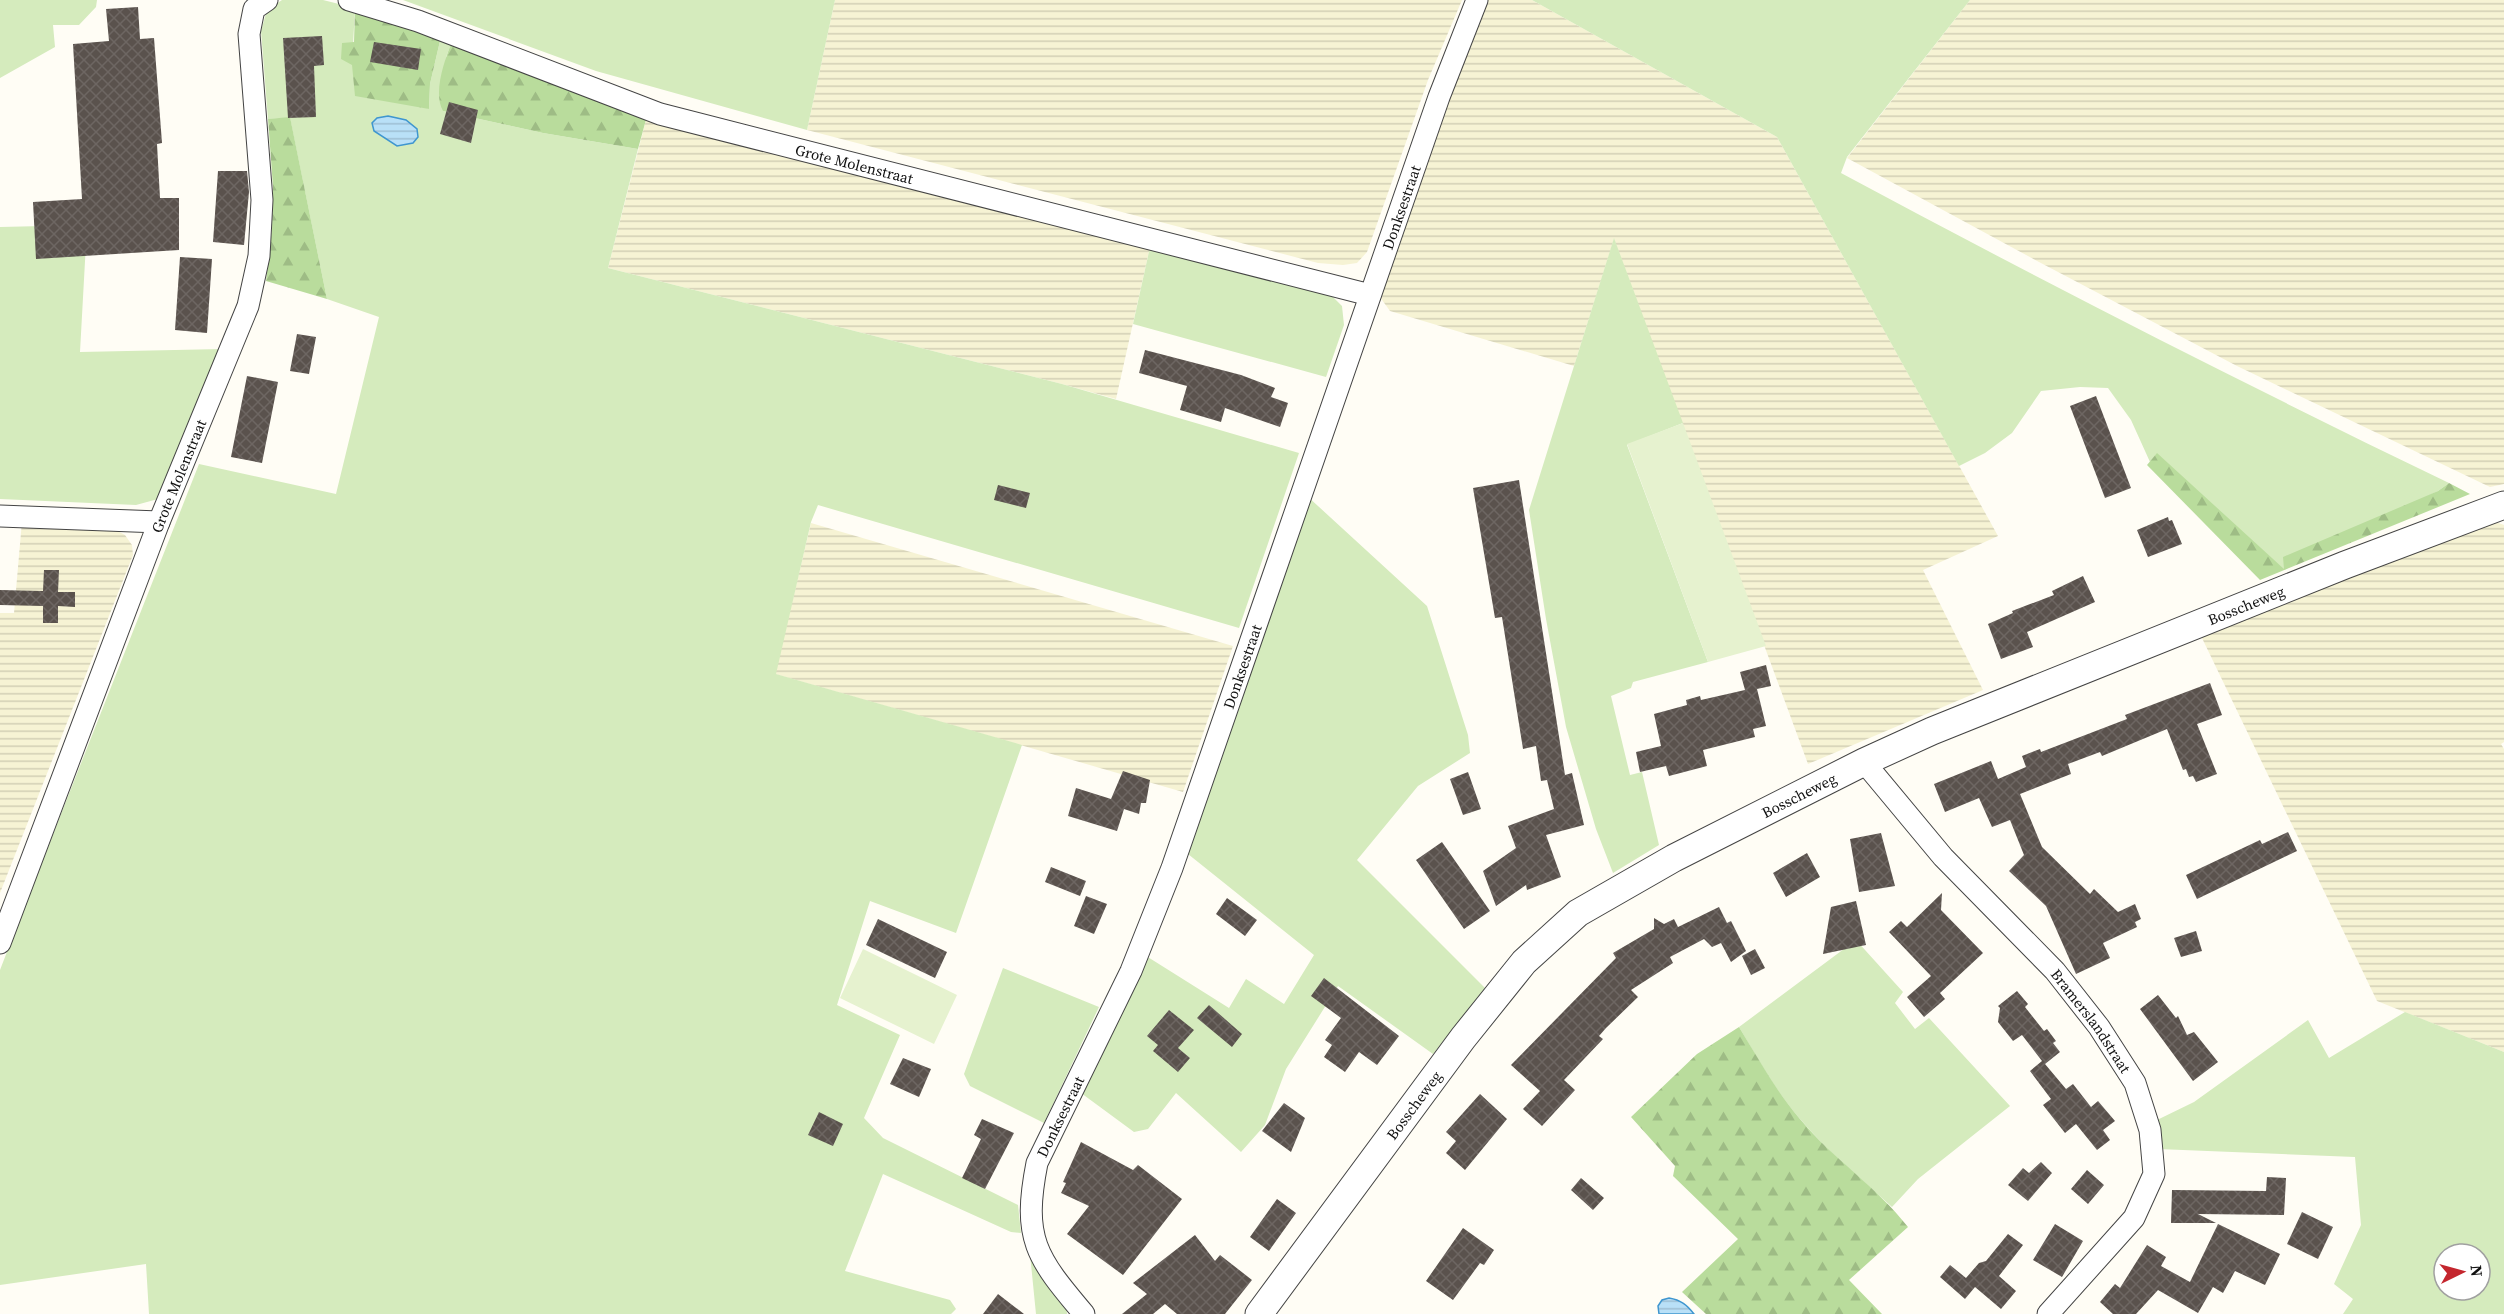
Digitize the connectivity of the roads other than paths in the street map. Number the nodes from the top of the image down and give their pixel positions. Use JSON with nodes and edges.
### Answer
{"nodes":[{"id":1,"x":267,"y":0,"type":"edge"},
{"id":2,"x":349,"y":0,"type":"edge"},
{"id":3,"x":1477,"y":0,"type":"edge"},
{"id":4,"x":1370,"y":295,"type":"junction"},
{"id":5,"x":2504,"y":505,"type":"edge"},
{"id":6,"x":0,"y":516,"type":"edge"},
{"id":7,"x":159,"y":522,"type":"junction"},
{"id":8,"x":1864,"y":762,"type":"junction"},
{"id":9,"x":0,"y":943,"type":"edge"},
{"id":10,"x":1084,"y":1314,"type":"edge"},
{"id":11,"x":1259,"y":1314,"type":"edge"},
{"id":12,"x":2048,"y":1314,"type":"edge"}],
"edges":[{"from":1,"to":7,"type":"street","name":"Grote Molenstraat"},
{"from":2,"to":4,"type":"street","name":"Grote Molenstraat"},
{"from":3,"to":4,"type":"street","name":"Donksestraat"},
{"from":4,"to":10,"type":"street","name":"Donksestraat"},
{"from":5,"to":8,"type":"street","name":"Bosscheweg"},
{"from":6,"to":7,"type":"street"},
{"from":7,"to":9,"type":"street","name":"Grote Molenstraat"},
{"from":8,"to":11,"type":"street","name":"Bosscheweg"},
{"from":8,"to":12,"type":"street","name":"Bramerslandstraat"}]}
